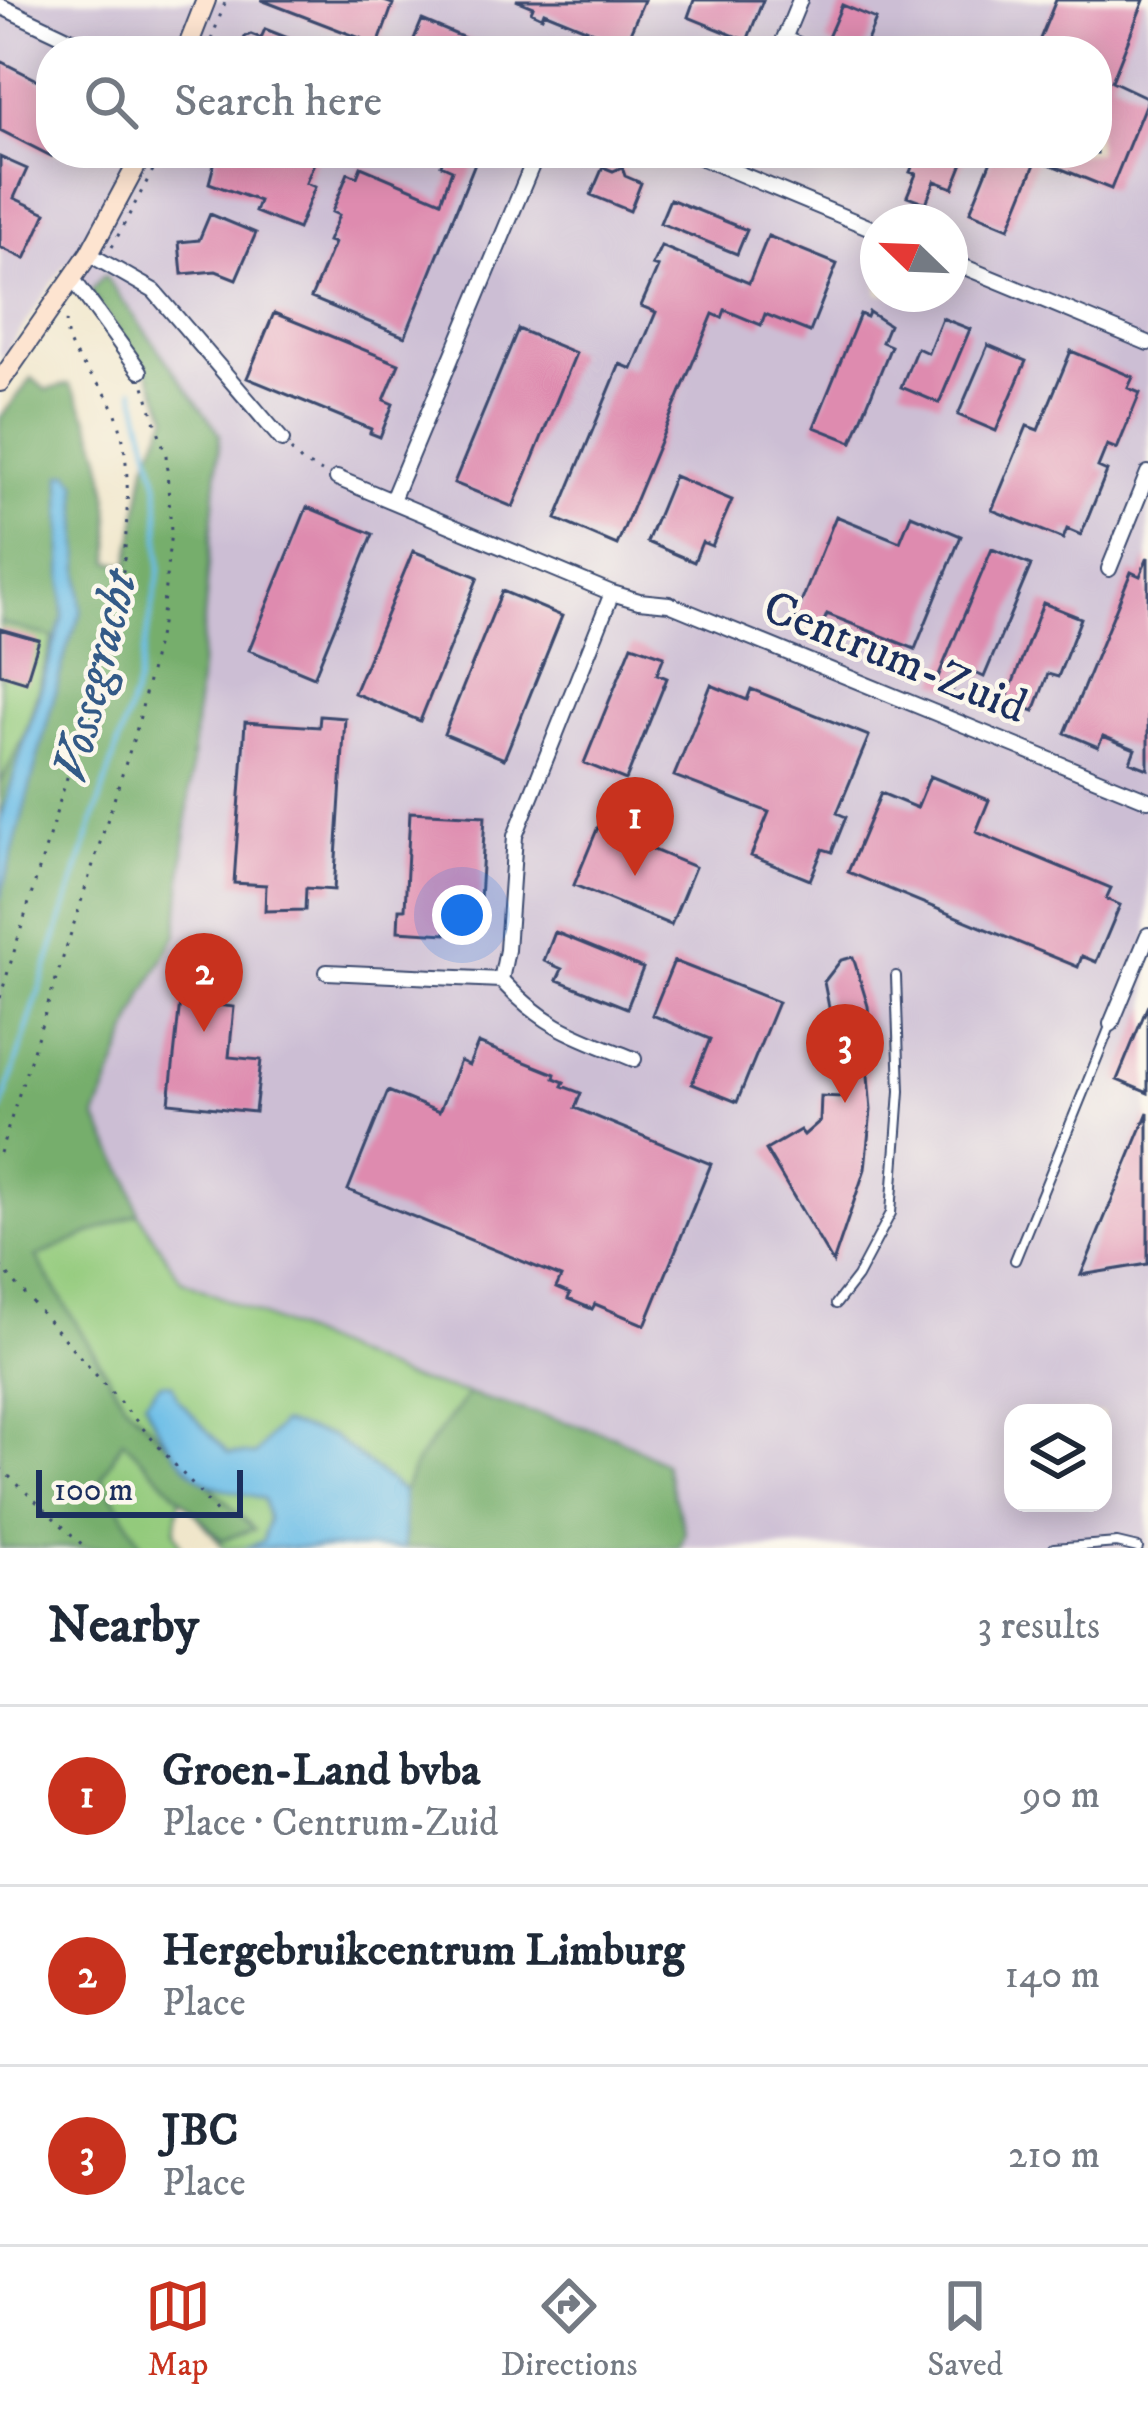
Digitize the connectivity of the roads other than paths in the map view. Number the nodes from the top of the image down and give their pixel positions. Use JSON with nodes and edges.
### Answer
{"nodes":[{"id":1,"x":206,"y":0,"type":"edge"},
{"id":2,"x":800,"y":0,"type":"edge"},
{"id":3,"x":0,"y":6,"type":"edge"},
{"id":4,"x":63,"y":36,"type":"edge"},
{"id":5,"x":192,"y":36,"type":"edge"},
{"id":6,"x":785,"y":36,"type":"edge"},
{"id":7,"x":147,"y":168,"type":"edge"},
{"id":8,"x":531,"y":168,"type":"edge"},
{"id":9,"x":748,"y":168,"type":"edge"},
{"id":10,"x":860,"y":222,"type":"edge"},
{"id":11,"x":89,"y":254,"type":"junction"},
{"id":12,"x":968,"y":268,"type":"edge"},
{"id":13,"x":73,"y":279,"type":"junction"},
{"id":14,"x":1148,"y":343,"type":"edge"},
{"id":15,"x":140,"y":371,"type":"road end"},
{"id":16,"x":0,"y":382,"type":"edge"},
{"id":17,"x":282,"y":440,"type":"road end"},
{"id":18,"x":1148,"y":473,"type":"edge"},
{"id":19,"x":337,"y":478,"type":"road end"},
{"id":20,"x":392,"y":500,"type":"junction"},
{"id":21,"x":1109,"y":569,"type":"dead end"},
{"id":22,"x":612,"y":593,"type":"junction"},
{"id":23,"x":1148,"y":800,"type":"edge"},
{"id":24,"x":1148,"y":935,"type":"edge"},
{"id":25,"x":326,"y":972,"type":"dead end"},
{"id":26,"x":896,"y":976,"type":"dead end"},
{"id":27,"x":501,"y":980,"type":"junction"},
{"id":28,"x":1111,"y":1024,"type":"joint"},
{"id":29,"x":634,"y":1059,"type":"dead end"},
{"id":30,"x":1015,"y":1260,"type":"dead end"},
{"id":31,"x":836,"y":1304,"type":"dead end"},
{"id":32,"x":1116,"y":1545,"type":"edge"},
{"id":33,"x":1054,"y":1548,"type":"edge"},
{"id":34,"x":1138,"y":1548,"type":"edge"}],
"edges":[{"from":1,"to":5,"type":"street"},
{"from":2,"to":6,"type":"street"},
{"from":3,"to":4,"type":"street"},
{"from":7,"to":11,"type":"street"},
{"from":8,"to":20,"type":"street"},
{"from":9,"to":10,"type":"street"},
{"from":11,"to":13,"type":"street"},
{"from":11,"to":17,"type":"street"},
{"from":12,"to":14,"type":"street"},
{"from":13,"to":15,"type":"street"},
{"from":13,"to":16,"type":"street"},
{"from":18,"to":21,"type":"street"},
{"from":19,"to":20,"type":"street","name":"Centrum-Zuid"},
{"from":20,"to":22,"type":"street","name":"Centrum-Zuid"},
{"from":22,"to":23,"type":"street","name":"Centrum-Zuid"},
{"from":22,"to":27,"type":"street"},
{"from":24,"to":28,"type":"street"},
{"from":25,"to":27,"type":"street"},
{"from":26,"to":31,"type":"lane"},
{"from":27,"to":29,"type":"street"},
{"from":28,"to":30,"type":"lane"},
{"from":32,"to":33,"type":"lane"},
{"from":32,"to":34,"type":"lane"}]}
